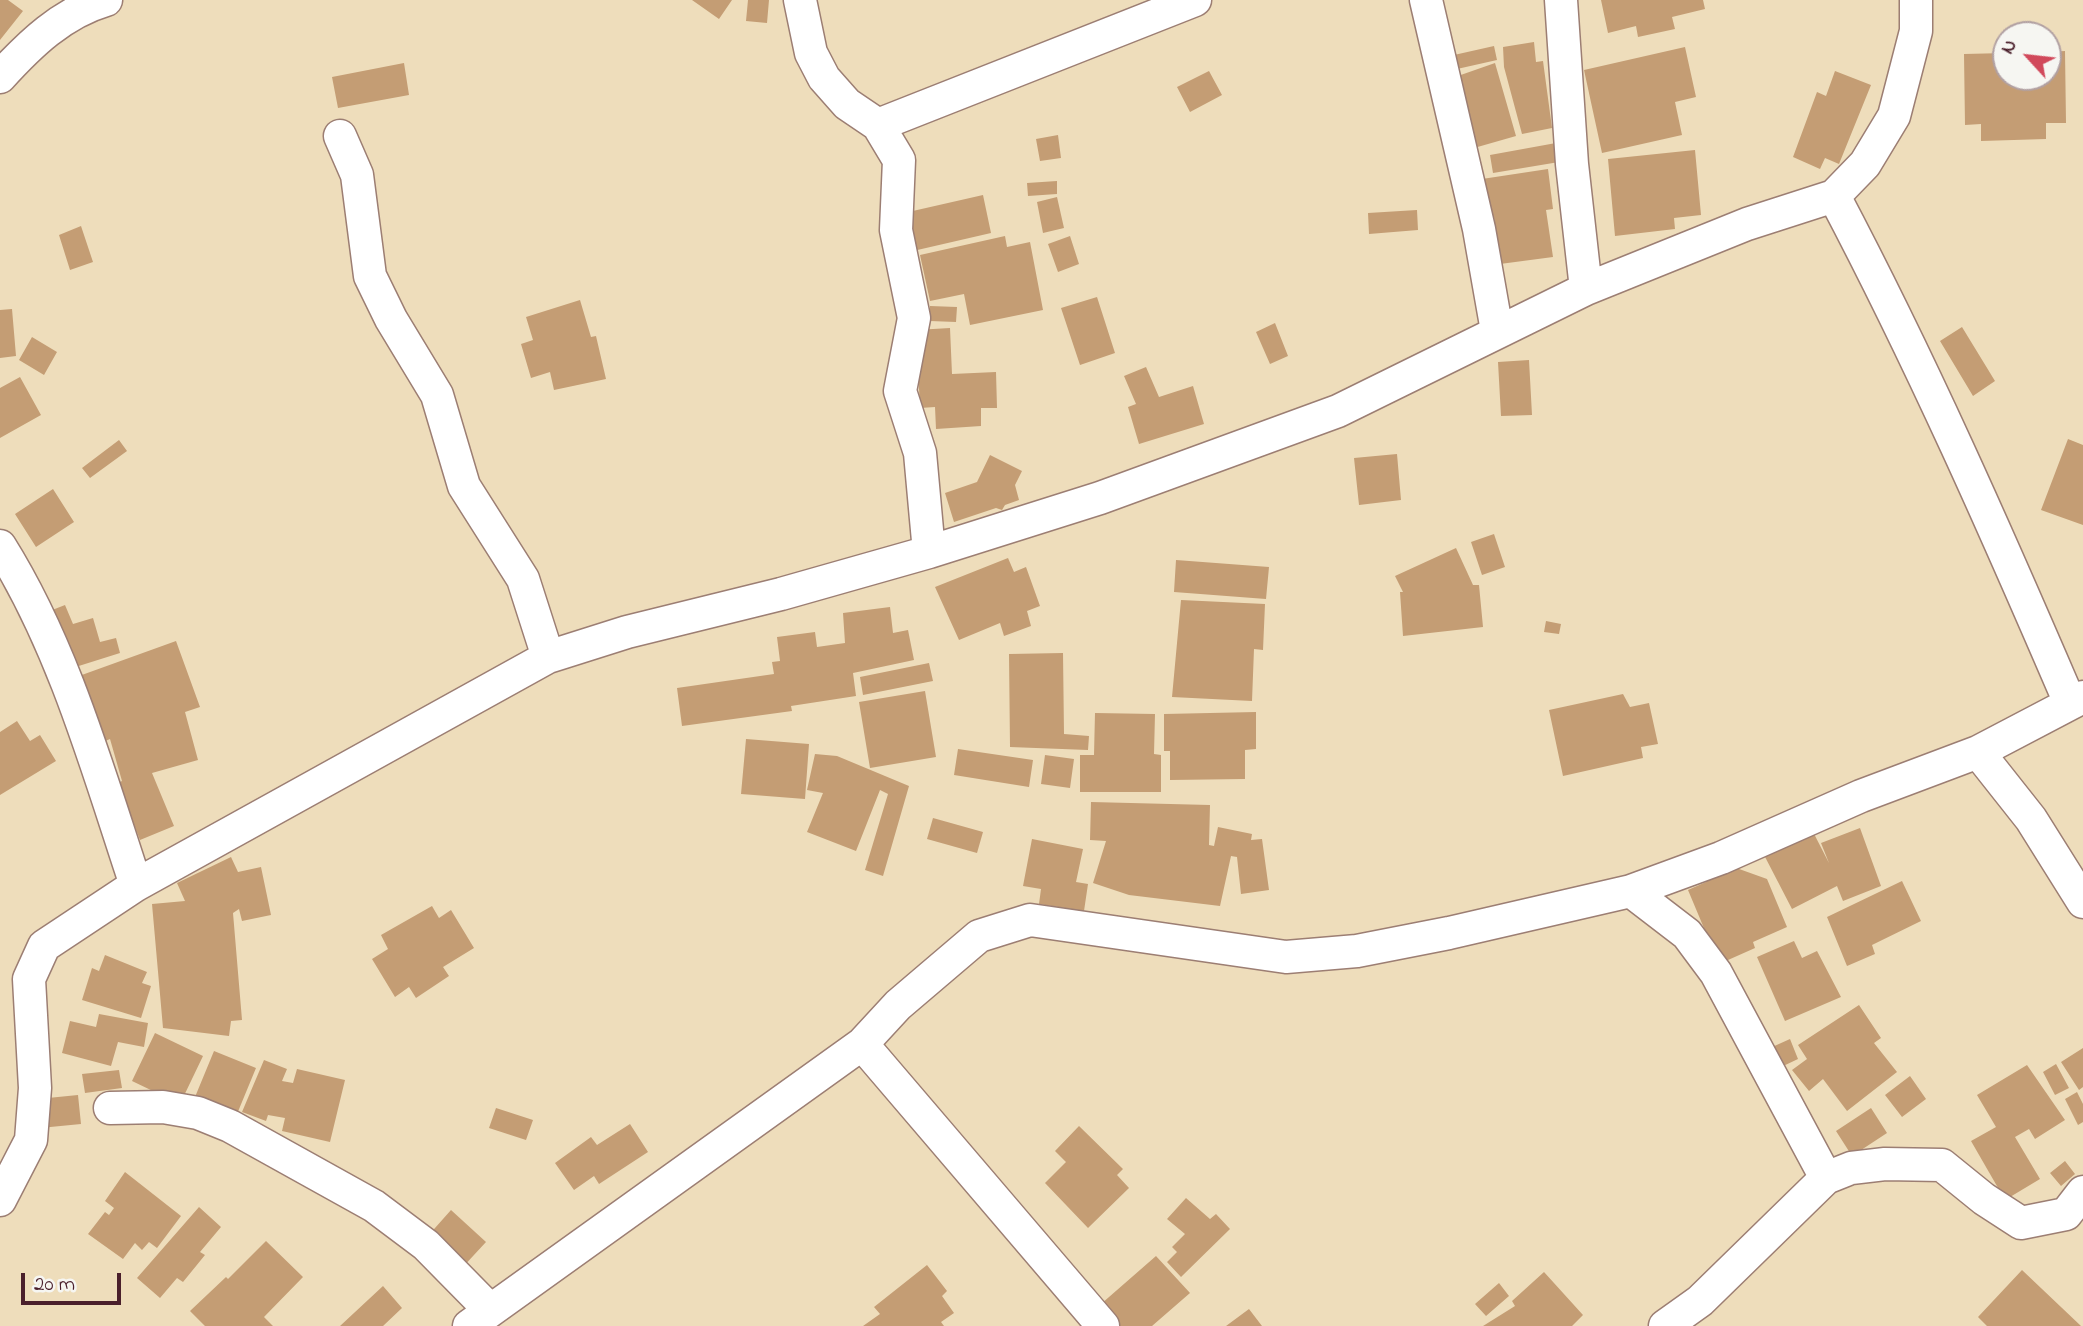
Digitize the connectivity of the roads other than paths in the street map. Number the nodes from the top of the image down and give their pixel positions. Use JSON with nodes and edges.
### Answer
{"nodes":[{"id":1,"x":106,"y":0,"type":"edge"},
{"id":2,"x":800,"y":0,"type":"edge"},
{"id":3,"x":1195,"y":0,"type":"edge"},
{"id":4,"x":1426,"y":0,"type":"edge"},
{"id":5,"x":1562,"y":0,"type":"edge"},
{"id":6,"x":1916,"y":0,"type":"edge"},
{"id":7,"x":0,"y":77,"type":"edge"},
{"id":8,"x":878,"y":125,"type":"junction"},
{"id":9,"x":340,"y":136,"type":"dead end"},
{"id":10,"x":1834,"y":196,"type":"junction"},
{"id":11,"x":1586,"y":289,"type":"junction"},
{"id":12,"x":1497,"y":331,"type":"junction"},
{"id":13,"x":0,"y":547,"type":"edge"},
{"id":14,"x":929,"y":552,"type":"junction"},
{"id":15,"x":548,"y":657,"type":"junction"},
{"id":16,"x":2076,"y":700,"type":"edge"},
{"id":17,"x":1978,"y":752,"type":"junction"},
{"id":18,"x":136,"y":885,"type":"junction"},
{"id":19,"x":1631,"y":891,"type":"junction"},
{"id":20,"x":2083,"y":902,"type":"edge"},
{"id":21,"x":862,"y":1044,"type":"junction"},
{"id":22,"x":110,"y":1108,"type":"dead end"},
{"id":23,"x":1826,"y":1178,"type":"junction"},
{"id":24,"x":2083,"y":1192,"type":"edge"},
{"id":25,"x":0,"y":1200,"type":"edge"},
{"id":26,"x":479,"y":1321,"type":"edge"},
{"id":27,"x":1102,"y":1326,"type":"edge"},
{"id":28,"x":1665,"y":1326,"type":"edge"}],
"edges":[{"from":1,"to":7,"type":"street"},
{"from":2,"to":8,"type":"street"},
{"from":3,"to":8,"type":"street"},
{"from":4,"to":12,"type":"street"},
{"from":5,"to":11,"type":"street"},
{"from":6,"to":10,"type":"street"},
{"from":8,"to":14,"type":"street"},
{"from":9,"to":15,"type":"street"},
{"from":10,"to":11,"type":"street"},
{"from":10,"to":16,"type":"street"},
{"from":11,"to":12,"type":"street"},
{"from":12,"to":14,"type":"street"},
{"from":13,"to":18,"type":"street"},
{"from":14,"to":15,"type":"street"},
{"from":15,"to":18,"type":"street"},
{"from":16,"to":17,"type":"street"},
{"from":17,"to":19,"type":"street"},
{"from":17,"to":20,"type":"street"},
{"from":18,"to":25,"type":"street"},
{"from":19,"to":21,"type":"street"},
{"from":19,"to":23,"type":"street"},
{"from":21,"to":26,"type":"street"},
{"from":21,"to":27,"type":"street"},
{"from":22,"to":26,"type":"street"},
{"from":23,"to":24,"type":"street"},
{"from":23,"to":28,"type":"street"}]}
